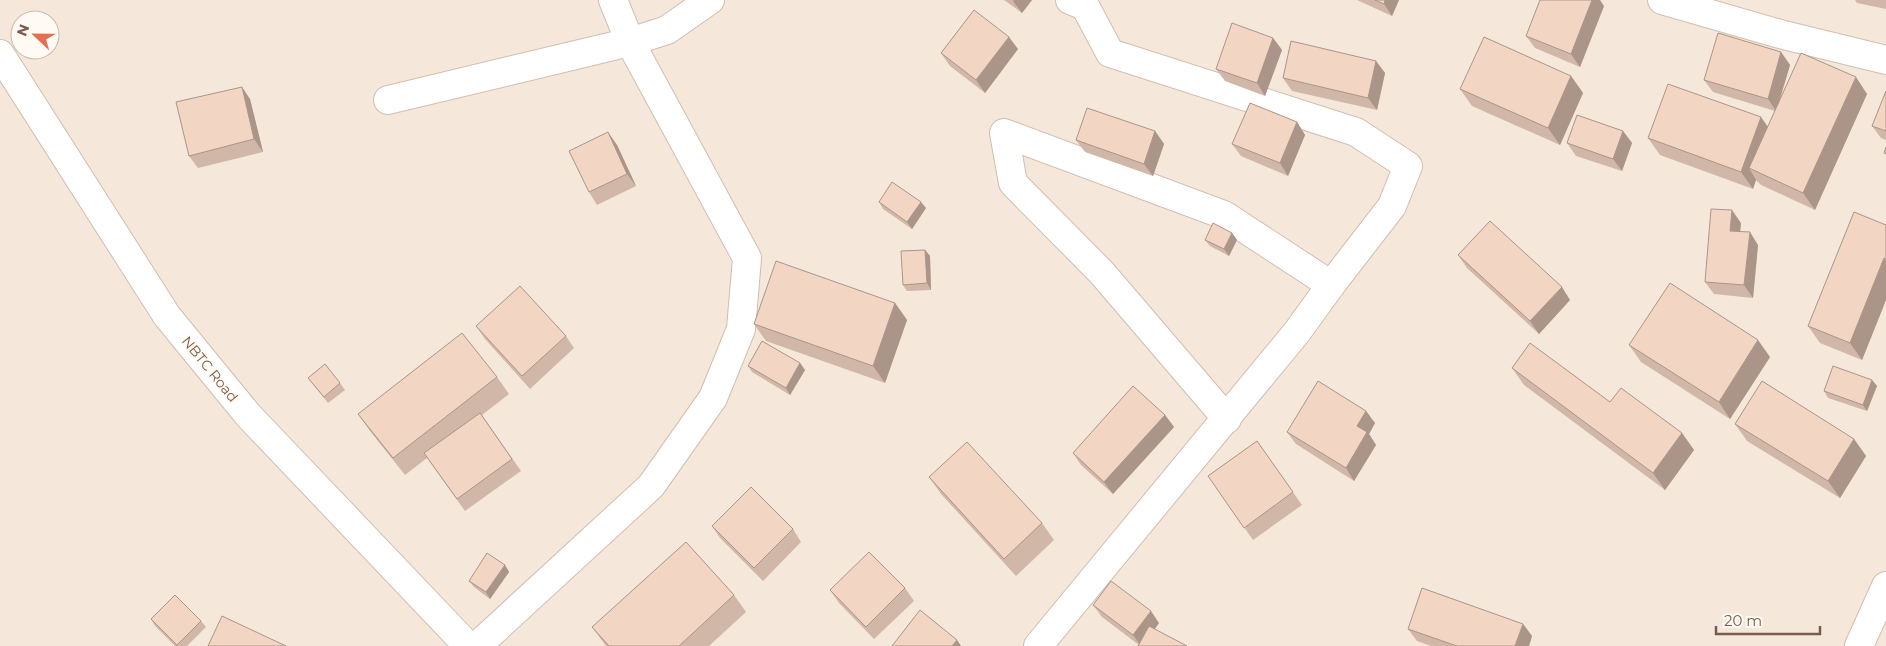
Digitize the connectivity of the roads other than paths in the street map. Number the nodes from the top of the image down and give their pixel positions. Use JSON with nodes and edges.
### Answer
{"nodes":[{"id":1,"x":613,"y":0,"type":"edge"},
{"id":2,"x":710,"y":0,"type":"edge"},
{"id":3,"x":1662,"y":0,"type":"edge"},
{"id":4,"x":1081,"y":2,"type":"edge"},
{"id":5,"x":630,"y":42,"type":"junction"},
{"id":6,"x":0,"y":54,"type":"edge"},
{"id":7,"x":1886,"y":60,"type":"edge"},
{"id":8,"x":388,"y":100,"type":"dead end"},
{"id":9,"x":1331,"y":284,"type":"junction"},
{"id":10,"x":1227,"y":419,"type":"junction"},
{"id":11,"x":1886,"y":586,"type":"edge"},
{"id":12,"x":468,"y":646,"type":"edge"},
{"id":13,"x":477,"y":646,"type":"edge"},
{"id":14,"x":1038,"y":646,"type":"edge"},
{"id":15,"x":1859,"y":646,"type":"edge"}],
"edges":[{"from":1,"to":5,"type":"street"},
{"from":2,"to":5,"type":"street"},
{"from":3,"to":7,"type":"street"},
{"from":4,"to":9,"type":"street"},
{"from":5,"to":8,"type":"street"},
{"from":5,"to":13,"type":"street"},
{"from":6,"to":12,"type":"street","name":"NBTC Road"},
{"from":9,"to":10,"type":"street"},
{"from":9,"to":10,"type":"street"},
{"from":10,"to":14,"type":"street"},
{"from":11,"to":15,"type":"street"}]}
